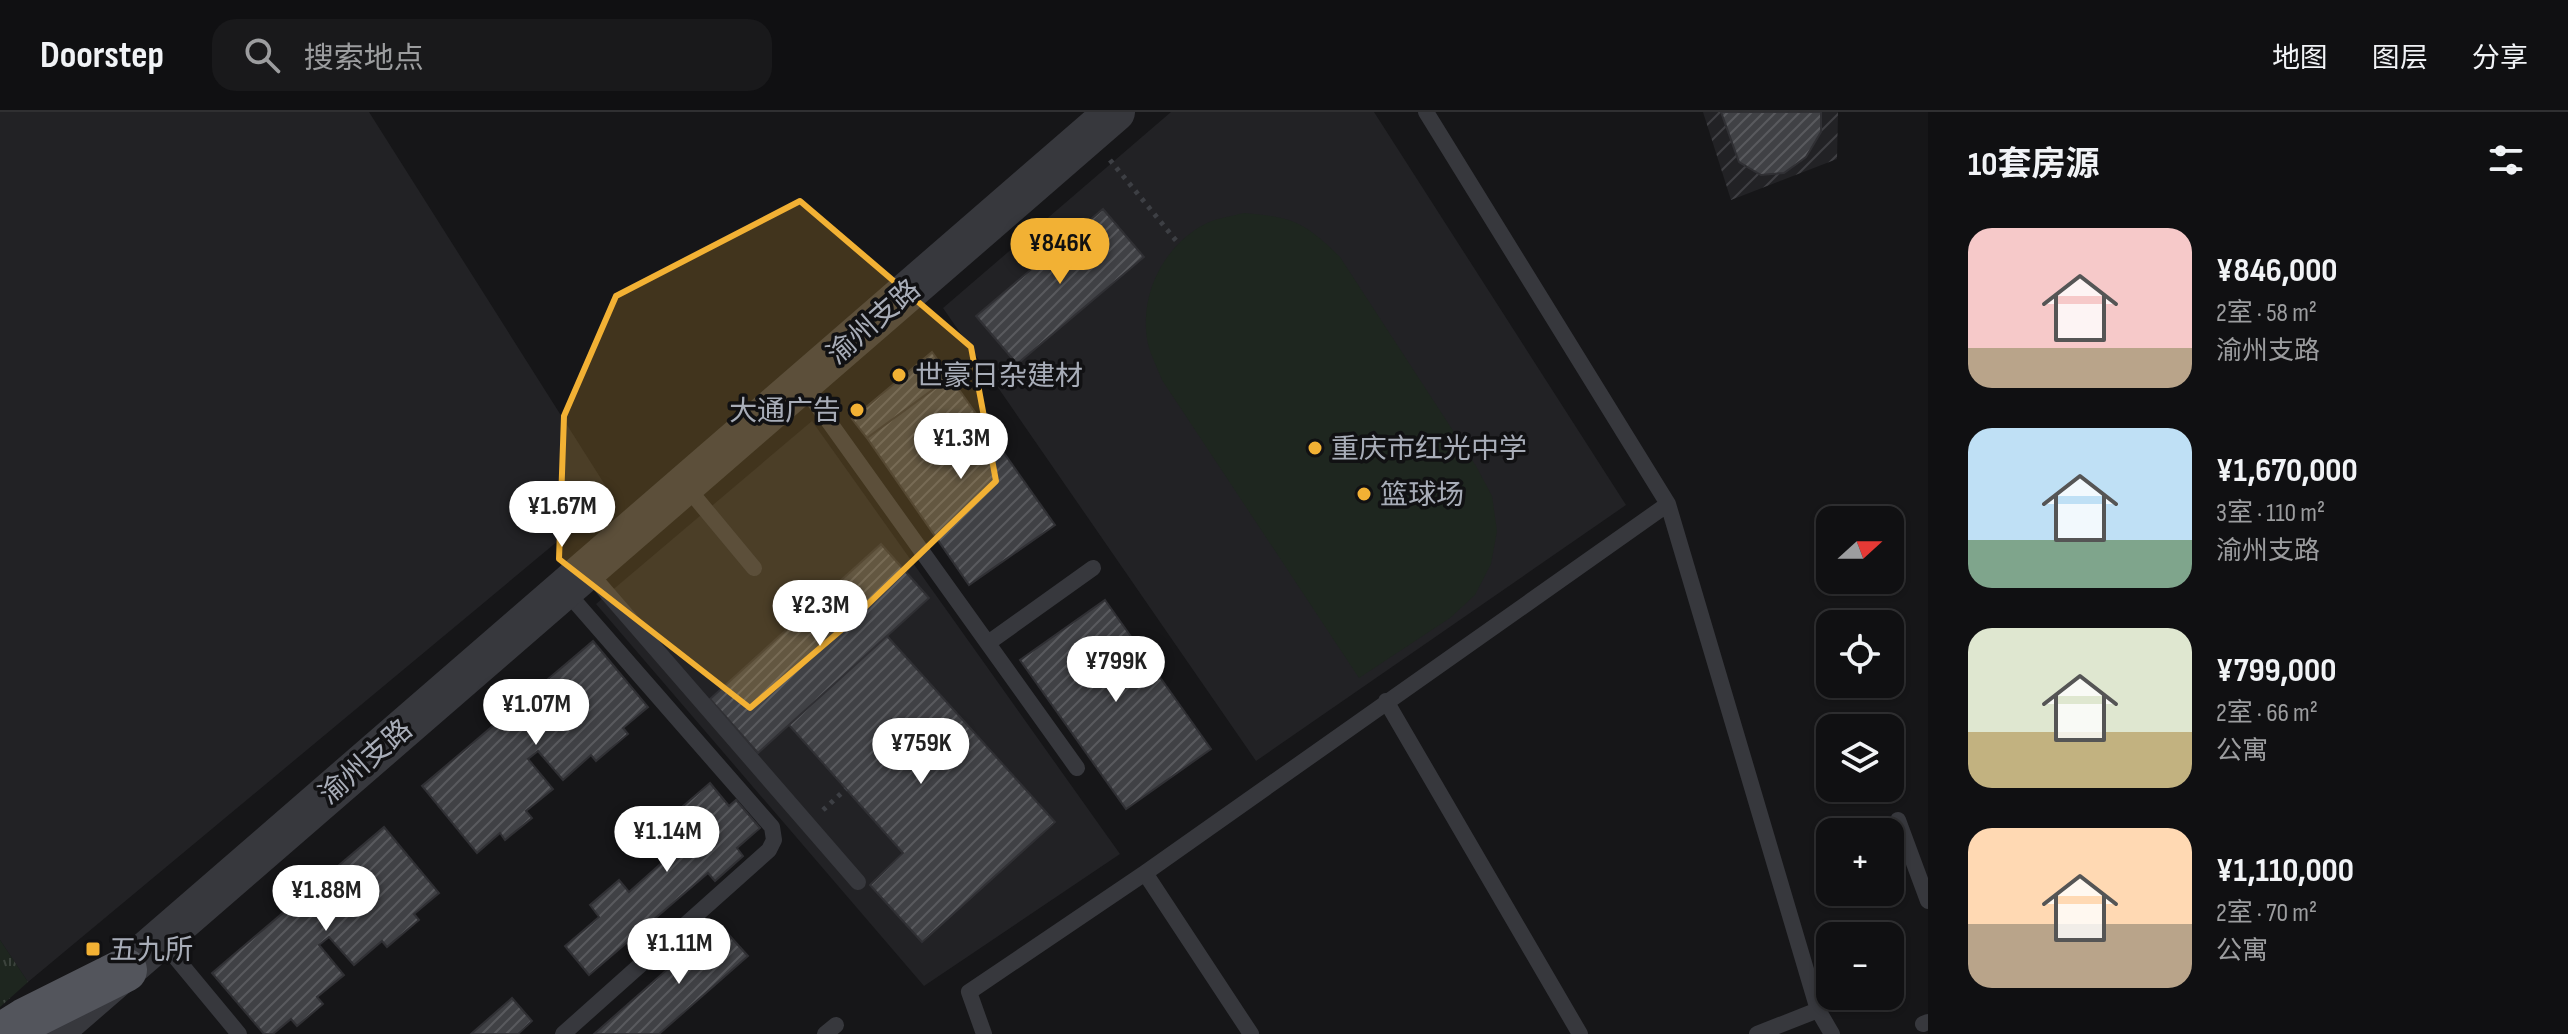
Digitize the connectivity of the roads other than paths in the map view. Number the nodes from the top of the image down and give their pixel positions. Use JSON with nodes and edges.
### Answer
{"nodes":[{"id":1,"x":1426,"y":112,"type":"edge"},
{"id":2,"x":1102,"y":123,"type":"edge"},
{"id":3,"x":801,"y":383,"type":"junction"},
{"id":4,"x":684,"y":484,"type":"junction"},
{"id":5,"x":1668,"y":504,"type":"junction"},
{"id":6,"x":754,"y":568,"type":"dead end"},
{"id":7,"x":1093,"y":568,"type":"dead end"},
{"id":8,"x":575,"y":580,"type":"junction"},
{"id":9,"x":988,"y":643,"type":"junction"},
{"id":10,"x":1386,"y":701,"type":"junction"},
{"id":11,"x":1077,"y":768,"type":"dead end"},
{"id":12,"x":1904,"y":836,"type":"edge"},
{"id":13,"x":1145,"y":873,"type":"junction"},
{"id":14,"x":858,"y":882,"type":"dead end"},
{"id":15,"x":1928,"y":901,"type":"edge"},
{"id":16,"x":160,"y":939,"type":"junction"},
{"id":17,"x":125,"y":970,"type":"junction"},
{"id":18,"x":1816,"y":1003,"type":"edge"},
{"id":19,"x":1818,"y":1010,"type":"joint"},
{"id":20,"x":3,"y":1034,"type":"edge"},
{"id":21,"x":51,"y":1034,"type":"edge"},
{"id":22,"x":239,"y":1034,"type":"edge"},
{"id":23,"x":563,"y":1034,"type":"edge"},
{"id":24,"x":984,"y":1034,"type":"edge"},
{"id":25,"x":1251,"y":1034,"type":"edge"},
{"id":26,"x":1580,"y":1034,"type":"edge"},
{"id":27,"x":1757,"y":1034,"type":"edge"},
{"id":28,"x":1832,"y":1034,"type":"edge"}],
"edges":[{"from":1,"to":5,"type":"lane"},
{"from":2,"to":3,"type":"street","name":"渝州支路"},
{"from":3,"to":4,"type":"street","name":"渝州支路"},
{"from":3,"to":9,"type":"lane"},
{"from":4,"to":6,"type":"lane"},
{"from":4,"to":8,"type":"street","name":"渝州支路"},
{"from":5,"to":10,"type":"lane"},
{"from":5,"to":18,"type":"lane"},
{"from":7,"to":9,"type":"lane"},
{"from":8,"to":14,"type":"lane"},
{"from":8,"to":16,"type":"street","name":"渝州支路"},
{"from":8,"to":23,"type":"lane"},
{"from":9,"to":11,"type":"lane"},
{"from":10,"to":13,"type":"lane"},
{"from":10,"to":26,"type":"lane"},
{"from":12,"to":15,"type":"lane"},
{"from":13,"to":24,"type":"lane"},
{"from":13,"to":25,"type":"lane"},
{"from":16,"to":17,"type":"street","name":"渝州支路"},
{"from":16,"to":22,"type":"lane"},
{"from":17,"to":20,"type":"main road"},
{"from":17,"to":21,"type":"street","name":"渝州支路"},
{"from":19,"to":27,"type":"lane"},
{"from":19,"to":28,"type":"lane"}]}
